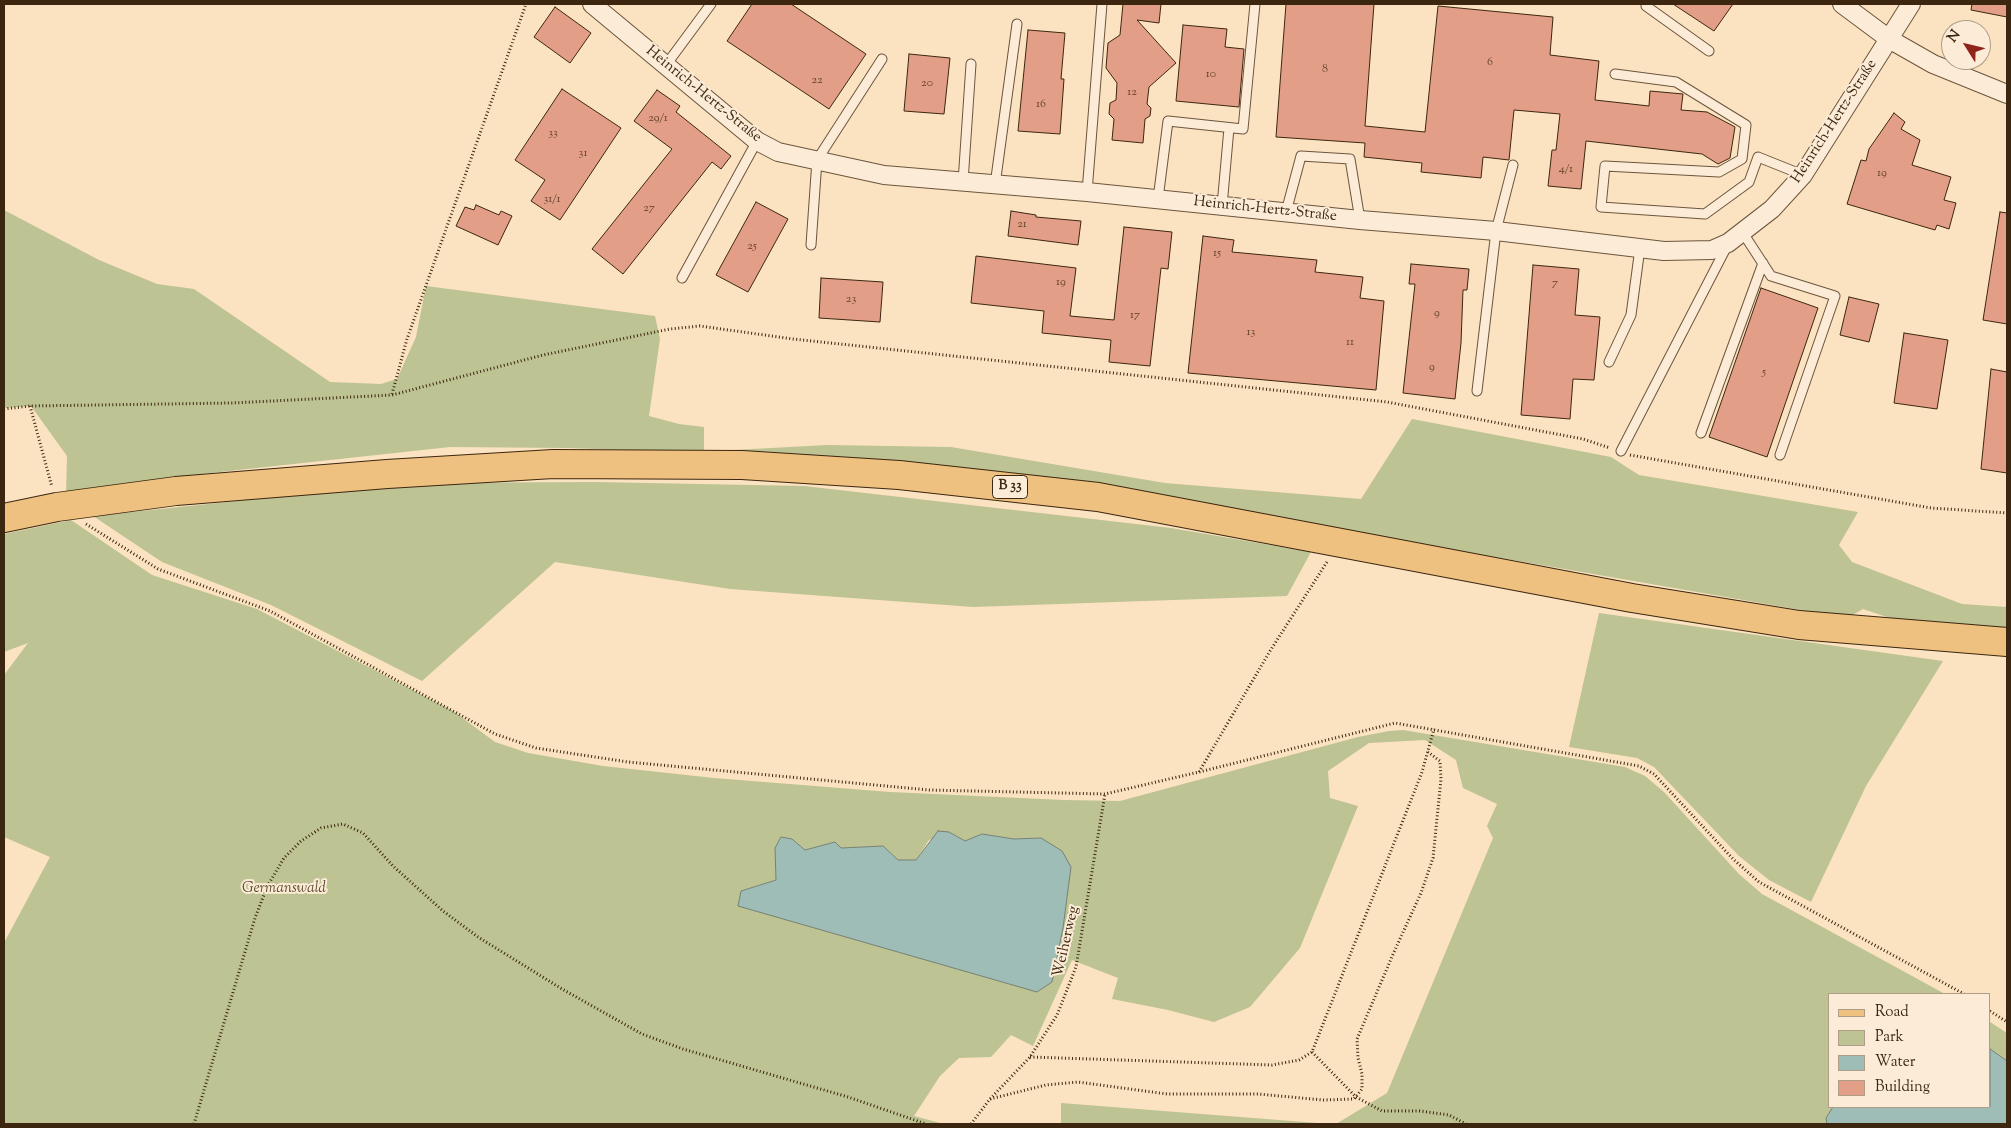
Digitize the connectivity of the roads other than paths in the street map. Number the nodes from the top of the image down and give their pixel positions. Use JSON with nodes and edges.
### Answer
{"nodes":[{"id":1,"x":592,"y":4,"type":"edge"},
{"id":2,"x":711,"y":4,"type":"edge"},
{"id":3,"x":1102,"y":4,"type":"edge"},
{"id":4,"x":1254,"y":4,"type":"edge"},
{"id":5,"x":1842,"y":4,"type":"edge"},
{"id":6,"x":1911,"y":4,"type":"edge"},
{"id":7,"x":1646,"y":6,"type":"dead end"},
{"id":8,"x":1017,"y":24,"type":"dead end"},
{"id":9,"x":1889,"y":39,"type":"junction"},
{"id":10,"x":1709,"y":51,"type":"dead end"},
{"id":11,"x":882,"y":59,"type":"dead end"},
{"id":12,"x":971,"y":64,"type":"dead end"},
{"id":13,"x":666,"y":65,"type":"junction"},
{"id":14,"x":1616,"y":74,"type":"dead end"},
{"id":15,"x":2007,"y":94,"type":"edge"},
{"id":16,"x":1229,"y":128,"type":"junction"},
{"id":17,"x":757,"y":141,"type":"junction"},
{"id":18,"x":1743,"y":150,"type":"junction"},
{"id":19,"x":1758,"y":157,"type":"junction"},
{"id":20,"x":817,"y":160,"type":"junction"},
{"id":21,"x":1513,"y":165,"type":"dead end"},
{"id":22,"x":1803,"y":175,"type":"junction"},
{"id":23,"x":963,"y":182,"type":"junction"},
{"id":24,"x":995,"y":185,"type":"junction"},
{"id":25,"x":1087,"y":192,"type":"junction"},
{"id":26,"x":1158,"y":199,"type":"junction"},
{"id":27,"x":1222,"y":206,"type":"junction"},
{"id":28,"x":1286,"y":212,"type":"junction"},
{"id":29,"x":1360,"y":220,"type":"junction"},
{"id":30,"x":1496,"y":231,"type":"junction"},
{"id":31,"x":1743,"y":233,"type":"junction"},
{"id":32,"x":1728,"y":244,"type":"junction"},
{"id":33,"x":811,"y":245,"type":"dead end"},
{"id":34,"x":1640,"y":248,"type":"junction"},
{"id":35,"x":1763,"y":264,"type":"junction"},
{"id":36,"x":682,"y":278,"type":"dead end"},
{"id":37,"x":1609,"y":362,"type":"dead end"},
{"id":38,"x":1478,"y":391,"type":"dead end"},
{"id":39,"x":1701,"y":433,"type":"dead end"},
{"id":40,"x":1621,"y":451,"type":"road end"},
{"id":41,"x":1780,"y":455,"type":"dead end"},
{"id":42,"x":4,"y":518,"type":"edge"},
{"id":43,"x":2007,"y":642,"type":"edge"}],
"edges":[{"from":1,"to":13,"type":"street","name":"Heinrich-Hertz-Straße"},
{"from":2,"to":13,"type":"lane"},
{"from":3,"to":25,"type":"lane"},
{"from":4,"to":16,"type":"lane"},
{"from":5,"to":9,"type":"street"},
{"from":6,"to":9,"type":"street","name":"Heinrich-Hertz-Straße"},
{"from":7,"to":10,"type":"lane"},
{"from":8,"to":24,"type":"lane"},
{"from":9,"to":15,"type":"street"},
{"from":9,"to":22,"type":"street","name":"Heinrich-Hertz-Straße"},
{"from":11,"to":20,"type":"lane"},
{"from":12,"to":23,"type":"lane"},
{"from":13,"to":17,"type":"street","name":"Heinrich-Hertz-Straße"},
{"from":14,"to":18,"type":"lane"},
{"from":16,"to":26,"type":"lane"},
{"from":16,"to":27,"type":"lane"},
{"from":17,"to":20,"type":"street","name":"Heinrich-Hertz-Straße"},
{"from":17,"to":36,"type":"lane"},
{"from":18,"to":19,"type":"lane"},
{"from":18,"to":19,"type":"lane"},
{"from":19,"to":22,"type":"lane"},
{"from":20,"to":23,"type":"street","name":"Heinrich-Hertz-Straße"},
{"from":20,"to":33,"type":"lane"},
{"from":21,"to":30,"type":"lane"},
{"from":22,"to":31,"type":"street","name":"Heinrich-Hertz-Straße"},
{"from":23,"to":24,"type":"street","name":"Heinrich-Hertz-Straße"},
{"from":24,"to":25,"type":"street","name":"Heinrich-Hertz-Straße"},
{"from":25,"to":26,"type":"street","name":"Heinrich-Hertz-Straße"},
{"from":26,"to":27,"type":"street","name":"Heinrich-Hertz-Straße"},
{"from":27,"to":28,"type":"street","name":"Heinrich-Hertz-Straße"},
{"from":28,"to":29,"type":"street","name":"Heinrich-Hertz-Straße"},
{"from":28,"to":29,"type":"lane"},
{"from":29,"to":30,"type":"street","name":"Heinrich-Hertz-Straße"},
{"from":30,"to":34,"type":"street","name":"Heinrich-Hertz-Straße"},
{"from":30,"to":38,"type":"lane"},
{"from":31,"to":32,"type":"street","name":"Heinrich-Hertz-Straße"},
{"from":31,"to":35,"type":"lane"},
{"from":32,"to":34,"type":"street","name":"Heinrich-Hertz-Straße"},
{"from":32,"to":40,"type":"lane"},
{"from":34,"to":37,"type":"lane"},
{"from":35,"to":39,"type":"lane"},
{"from":35,"to":41,"type":"lane"},
{"from":42,"to":43,"type":"main road","number":"B 33"}]}
